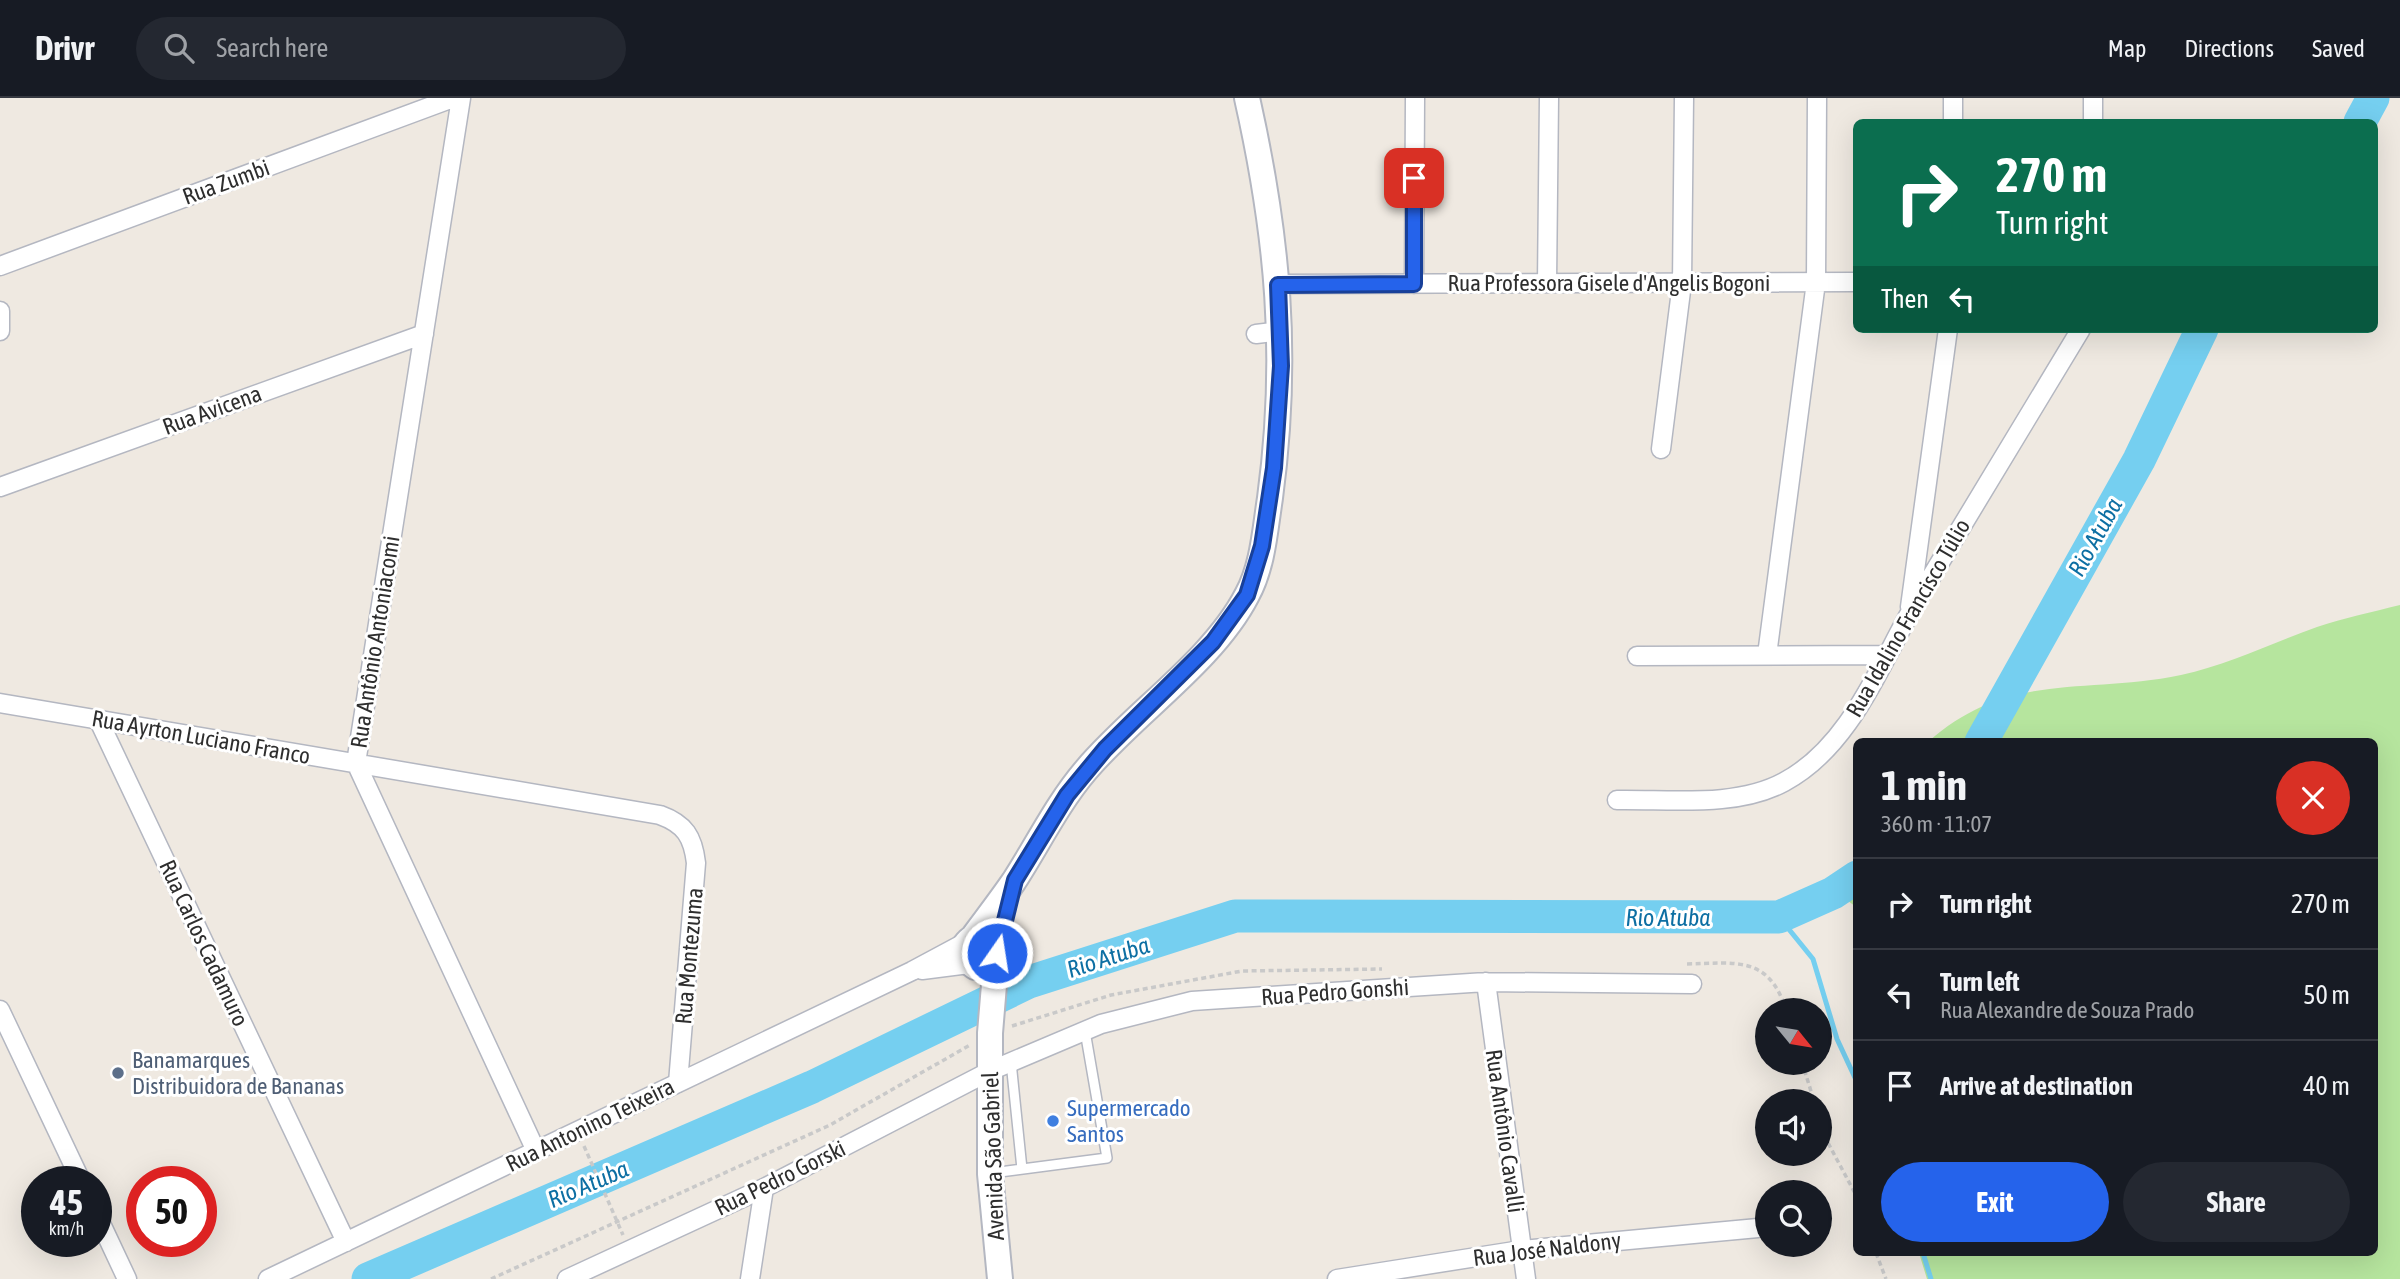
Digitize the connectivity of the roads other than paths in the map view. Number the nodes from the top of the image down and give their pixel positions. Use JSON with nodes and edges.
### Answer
{"nodes":[{"id":1,"x":453,"y":98,"type":"edge"},
{"id":2,"x":461,"y":98,"type":"edge"},
{"id":3,"x":1247,"y":98,"type":"edge"},
{"id":4,"x":1415,"y":98,"type":"edge"},
{"id":5,"x":1549,"y":98,"type":"edge"},
{"id":6,"x":1684,"y":98,"type":"edge"},
{"id":7,"x":1817,"y":98,"type":"edge"},
{"id":8,"x":1953,"y":98,"type":"edge"},
{"id":9,"x":2093,"y":98,"type":"edge"},
{"id":10,"x":1953,"y":119,"type":"edge"},
{"id":11,"x":2093,"y":119,"type":"edge"},
{"id":12,"x":0,"y":266,"type":"edge"},
{"id":13,"x":1816,"y":282,"type":"junction"},
{"id":14,"x":1853,"y":282,"type":"edge"},
{"id":15,"x":1547,"y":283,"type":"junction"},
{"id":16,"x":1682,"y":283,"type":"junction"},
{"id":17,"x":1414,"y":284,"type":"junction"},
{"id":18,"x":1278,"y":285,"type":"junction"},
{"id":19,"x":0,"y":311,"type":"edge"},
{"id":20,"x":0,"y":331,"type":"edge"},
{"id":21,"x":1281,"y":331,"type":"junction"},
{"id":22,"x":1947,"y":333,"type":"edge"},
{"id":23,"x":2079,"y":333,"type":"edge"},
{"id":24,"x":424,"y":334,"type":"junction"},
{"id":25,"x":1256,"y":334,"type":"dead end"},
{"id":26,"x":1661,"y":449,"type":"dead end"},
{"id":27,"x":0,"y":487,"type":"edge"},
{"id":28,"x":1910,"y":613,"type":"junction"},
{"id":29,"x":1766,"y":655,"type":"junction"},
{"id":30,"x":1886,"y":655,"type":"junction"},
{"id":31,"x":1637,"y":656,"type":"dead end"},
{"id":32,"x":0,"y":703,"type":"edge"},
{"id":33,"x":98,"y":719,"type":"junction"},
{"id":34,"x":356,"y":763,"type":"junction"},
{"id":35,"x":1617,"y":800,"type":"dead end"},
{"id":36,"x":687,"y":830,"type":"joint"},
{"id":37,"x":980,"y":952,"type":"junction"},
{"id":38,"x":1486,"y":982,"type":"junction"},
{"id":39,"x":1692,"y":984,"type":"dead end"},
{"id":40,"x":0,"y":1010,"type":"edge"},
{"id":41,"x":1085,"y":1031,"type":"junction"},
{"id":42,"x":1000,"y":1066,"type":"junction"},
{"id":43,"x":678,"y":1083,"type":"junction"},
{"id":44,"x":536,"y":1151,"type":"junction"},
{"id":45,"x":74,"y":1166,"type":"edge"},
{"id":46,"x":1022,"y":1169,"type":"junction"},
{"id":47,"x":990,"y":1174,"type":"junction"},
{"id":48,"x":764,"y":1188,"type":"junction"},
{"id":49,"x":1755,"y":1228,"type":"edge"},
{"id":50,"x":346,"y":1242,"type":"junction"},
{"id":51,"x":112,"y":1247,"type":"edge"},
{"id":52,"x":1521,"y":1250,"type":"junction"},
{"id":53,"x":127,"y":1279,"type":"edge"},
{"id":54,"x":268,"y":1279,"type":"edge"},
{"id":55,"x":567,"y":1279,"type":"edge"},
{"id":56,"x":750,"y":1279,"type":"edge"},
{"id":57,"x":999,"y":1279,"type":"edge"},
{"id":58,"x":1337,"y":1279,"type":"edge"},
{"id":59,"x":1526,"y":1279,"type":"edge"}],
"edges":[{"from":1,"to":12,"type":"street","name":"Rua Zumbi"},
{"from":2,"to":24,"type":"street","name":"Rua Antônio Antoniacomi"},
{"from":3,"to":18,"type":"main road"},
{"from":4,"to":17,"type":"street"},
{"from":5,"to":15,"type":"street"},
{"from":6,"to":16,"type":"street"},
{"from":7,"to":13,"type":"street"},
{"from":8,"to":10,"type":"street"},
{"from":9,"to":11,"type":"street"},
{"from":13,"to":14,"type":"street","name":"Rua Professora Gisele d'Angelis Bogoni"},
{"from":13,"to":16,"type":"street","name":"Rua Professora Gisele d'Angelis Bogoni"},
{"from":13,"to":29,"type":"street"},
{"from":15,"to":16,"type":"street","name":"Rua Professora Gisele d'Angelis Bogoni"},
{"from":15,"to":17,"type":"street","name":"Rua Professora Gisele d'Angelis Bogoni"},
{"from":16,"to":26,"type":"street"},
{"from":17,"to":18,"type":"street","name":"Rua Professora Gisele d'Angelis Bogoni"},
{"from":18,"to":21,"type":"main road"},
{"from":19,"to":20,"type":"street"},
{"from":21,"to":25,"type":"street"},
{"from":21,"to":37,"type":"main road"},
{"from":22,"to":28,"type":"street"},
{"from":23,"to":28,"type":"street","name":"Rua Idalino Francisco Túlio"},
{"from":24,"to":27,"type":"street","name":"Rua Avicena"},
{"from":24,"to":34,"type":"street","name":"Rua Antônio Antoniacomi"},
{"from":28,"to":30,"type":"street","name":"Rua Idalino Francisco Túlio"},
{"from":29,"to":30,"type":"street"},
{"from":29,"to":31,"type":"street"},
{"from":30,"to":35,"type":"street","name":"Rua Idalino Francisco Túlio"},
{"from":32,"to":33,"type":"street","name":"Rua Ayrton Luciano Franco"},
{"from":33,"to":34,"type":"street","name":"Rua Ayrton Luciano Franco"},
{"from":33,"to":50,"type":"street","name":"Rua Carlos Cadamuro"},
{"from":34,"to":36,"type":"street","name":"Rua Ayrton Luciano Franco"},
{"from":34,"to":44,"type":"street","name":"Rua Antônio Antoniacomi"},
{"from":36,"to":43,"type":"street","name":"Rua Montezuma"},
{"from":37,"to":42,"type":"main road","name":"Avenida São Gabriel"},
{"from":37,"to":43,"type":"street","name":"Rua Antonino Teixeira"},
{"from":38,"to":39,"type":"street","name":"Rua Pedro Gonshi"},
{"from":38,"to":41,"type":"street","name":"Rua Pedro Gonshi"},
{"from":38,"to":52,"type":"street","name":"Rua Antônio Cavalli"},
{"from":40,"to":45,"type":"street"},
{"from":41,"to":42,"type":"street","name":"Rua Pedro Gonshi"},
{"from":41,"to":46,"type":"lane"},
{"from":42,"to":46,"type":"lane"},
{"from":42,"to":47,"type":"main road","name":"Avenida São Gabriel"},
{"from":42,"to":48,"type":"street","name":"Rua Pedro Gorski"},
{"from":43,"to":44,"type":"street","name":"Rua Antonino Teixeira"},
{"from":44,"to":50,"type":"street","name":"Rua Antonino Teixeira"},
{"from":46,"to":47,"type":"lane"},
{"from":47,"to":57,"type":"main road","name":"Avenida São Gabriel"},
{"from":48,"to":55,"type":"street","name":"Rua Pedro Gorski"},
{"from":48,"to":56,"type":"street"},
{"from":49,"to":52,"type":"street","name":"Rua José Naldony"},
{"from":50,"to":54,"type":"street","name":"Rua Antonino Teixeira"},
{"from":51,"to":53,"type":"street"},
{"from":52,"to":58,"type":"street","name":"Rua José Naldony"},
{"from":52,"to":59,"type":"street","name":"Rua Antônio Cavalli"}]}
